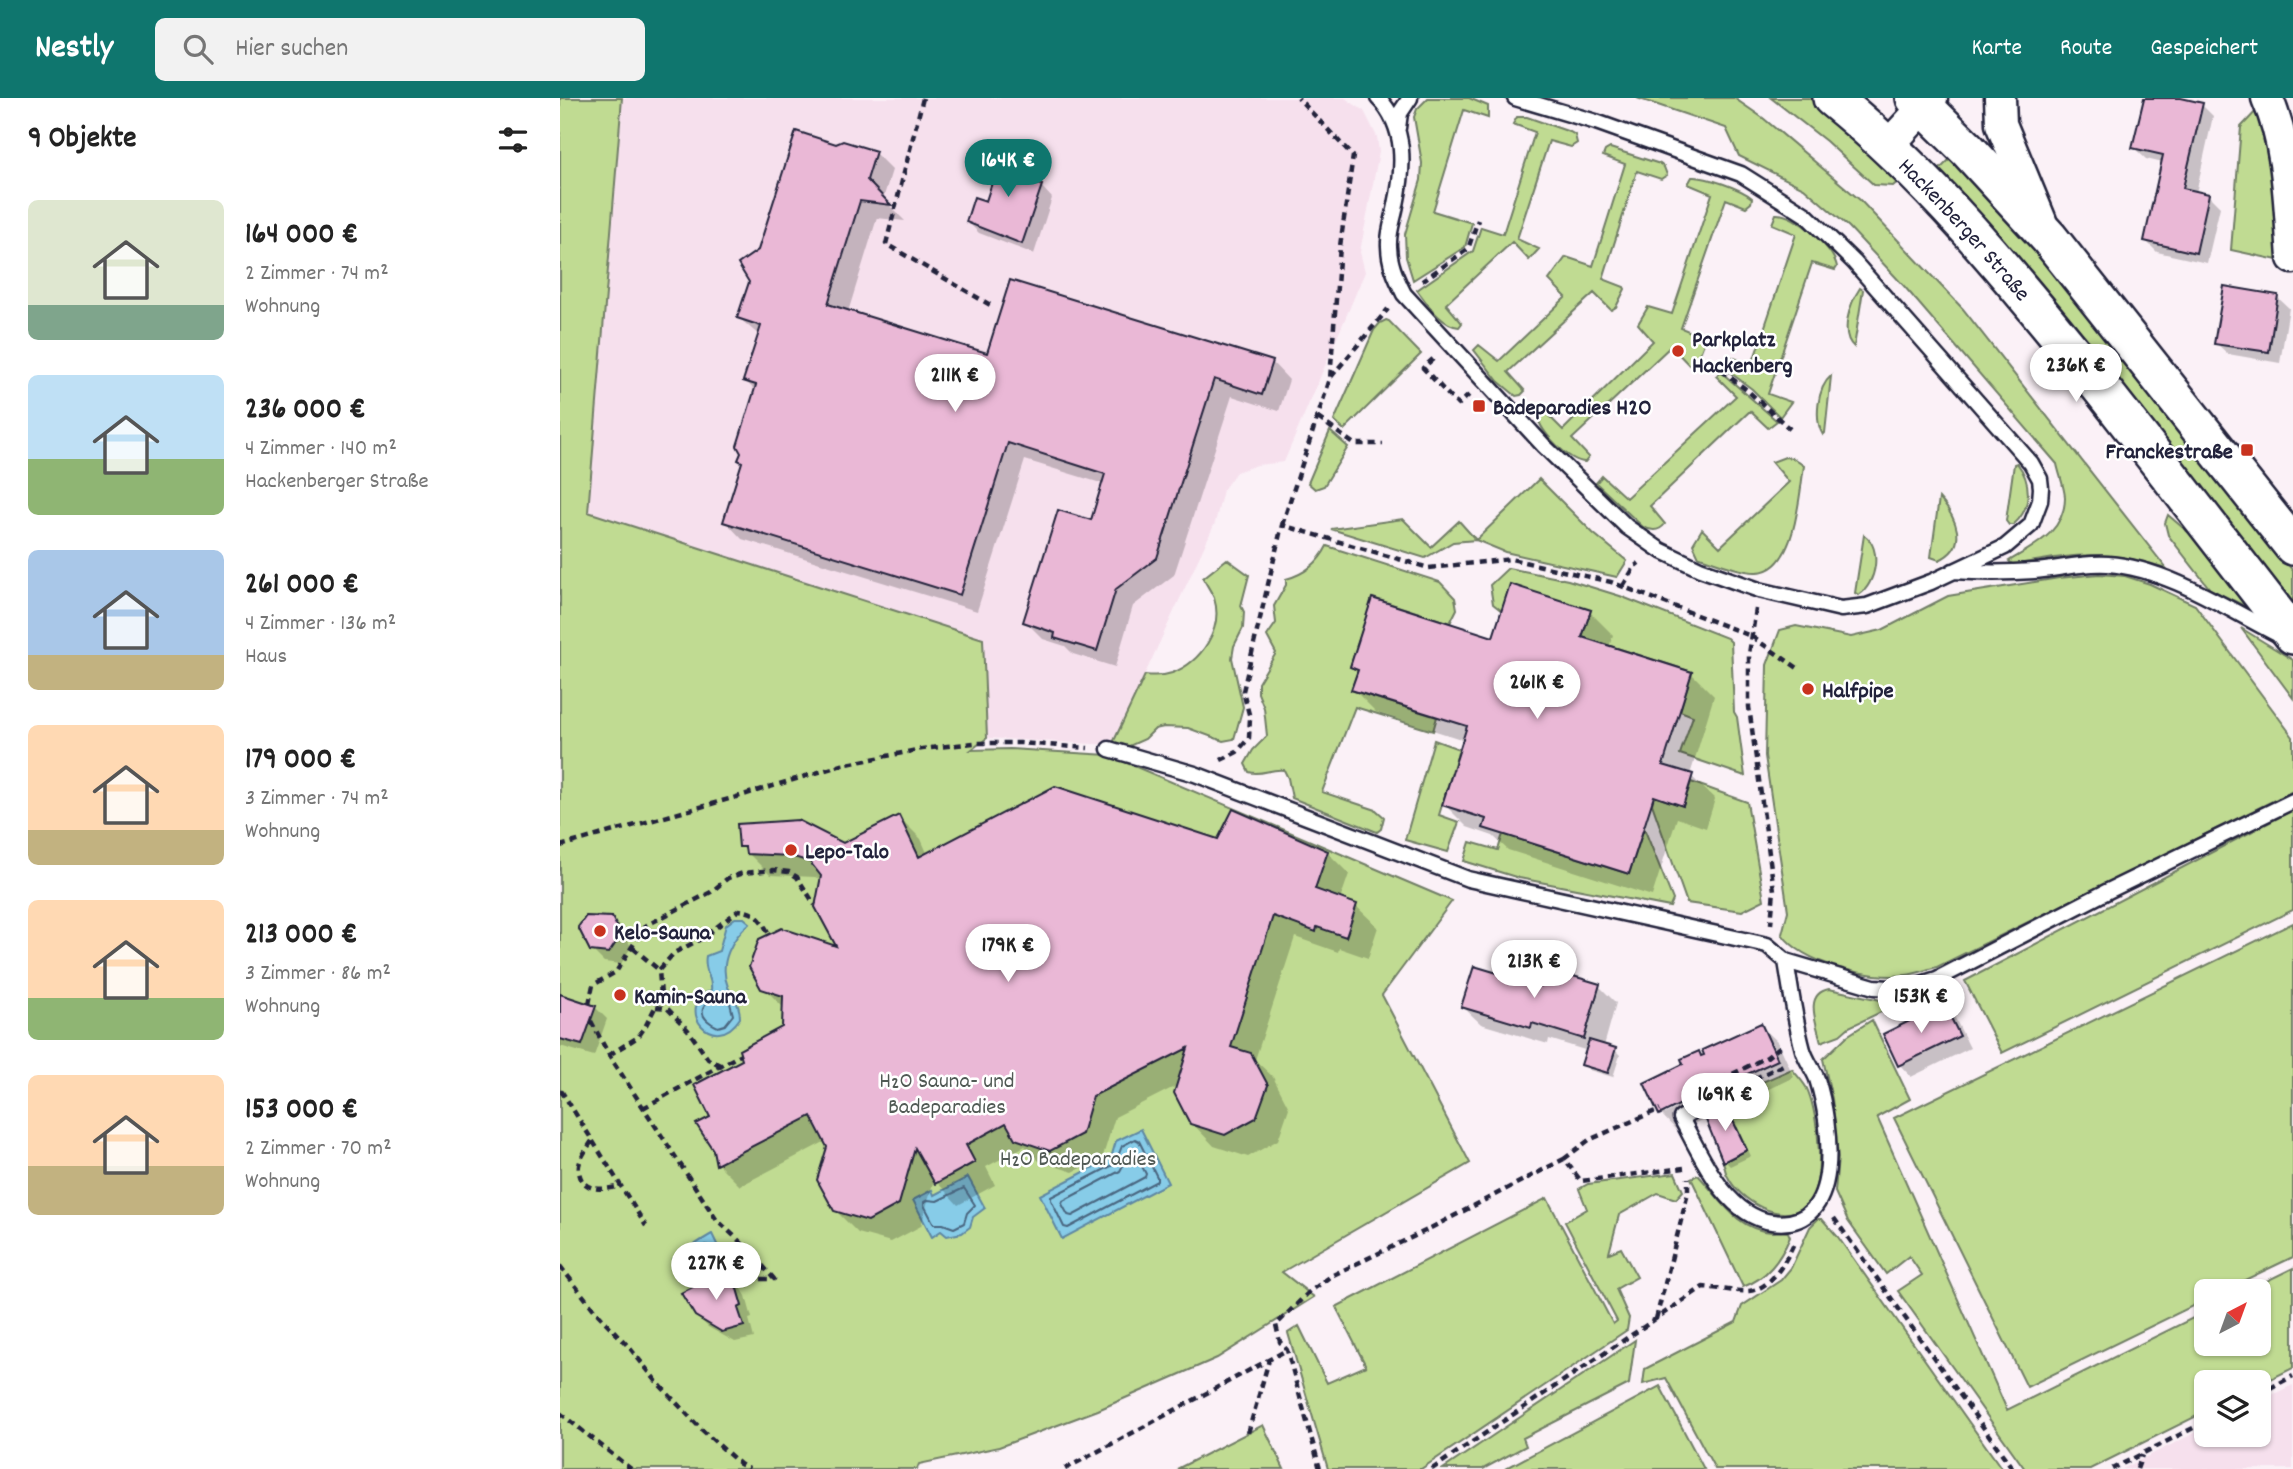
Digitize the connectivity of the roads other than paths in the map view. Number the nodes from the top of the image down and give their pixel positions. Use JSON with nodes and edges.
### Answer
{"nodes":[{"id":1,"x":1378,"y":98,"type":"edge"},
{"id":2,"x":1410,"y":98,"type":"edge"},
{"id":3,"x":1515,"y":98,"type":"edge"},
{"id":4,"x":2000,"y":98,"type":"edge"},
{"id":5,"x":2267,"y":98,"type":"edge"},
{"id":6,"x":1924,"y":100,"type":"edge"},
{"id":7,"x":1841,"y":101,"type":"edge"},
{"id":8,"x":1398,"y":129,"type":"junction"},
{"id":9,"x":1888,"y":146,"type":"junction"},
{"id":10,"x":2049,"y":237,"type":"junction"},
{"id":11,"x":2293,"y":258,"type":"edge"},
{"id":12,"x":2293,"y":546,"type":"edge"},
{"id":13,"x":1952,"y":571,"type":"junction"},
{"id":14,"x":2293,"y":635,"type":"edge"},
{"id":15,"x":2293,"y":642,"type":"edge"},
{"id":16,"x":1109,"y":749,"type":"road end"},
{"id":17,"x":2293,"y":802,"type":"edge"},
{"id":18,"x":1786,"y":961,"type":"junction"},
{"id":19,"x":1713,"y":1099,"type":"road end"}],
"edges":[{"from":1,"to":8,"type":"lane"},
{"from":2,"to":8,"type":"lane"},
{"from":3,"to":13,"type":"lane"},
{"from":4,"to":10,"type":"street"},
{"from":5,"to":11,"type":"street"},
{"from":6,"to":9,"type":"street"},
{"from":6,"to":10,"type":"street"},
{"from":7,"to":9,"type":"street","name":"Hackenberger Straße"},
{"from":8,"to":13,"type":"lane"},
{"from":9,"to":14,"type":"street","name":"Hackenberger Straße"},
{"from":10,"to":12,"type":"street"},
{"from":13,"to":15,"type":"lane"},
{"from":16,"to":18,"type":"lane"},
{"from":17,"to":18,"type":"lane"},
{"from":18,"to":19,"type":"lane"}]}
